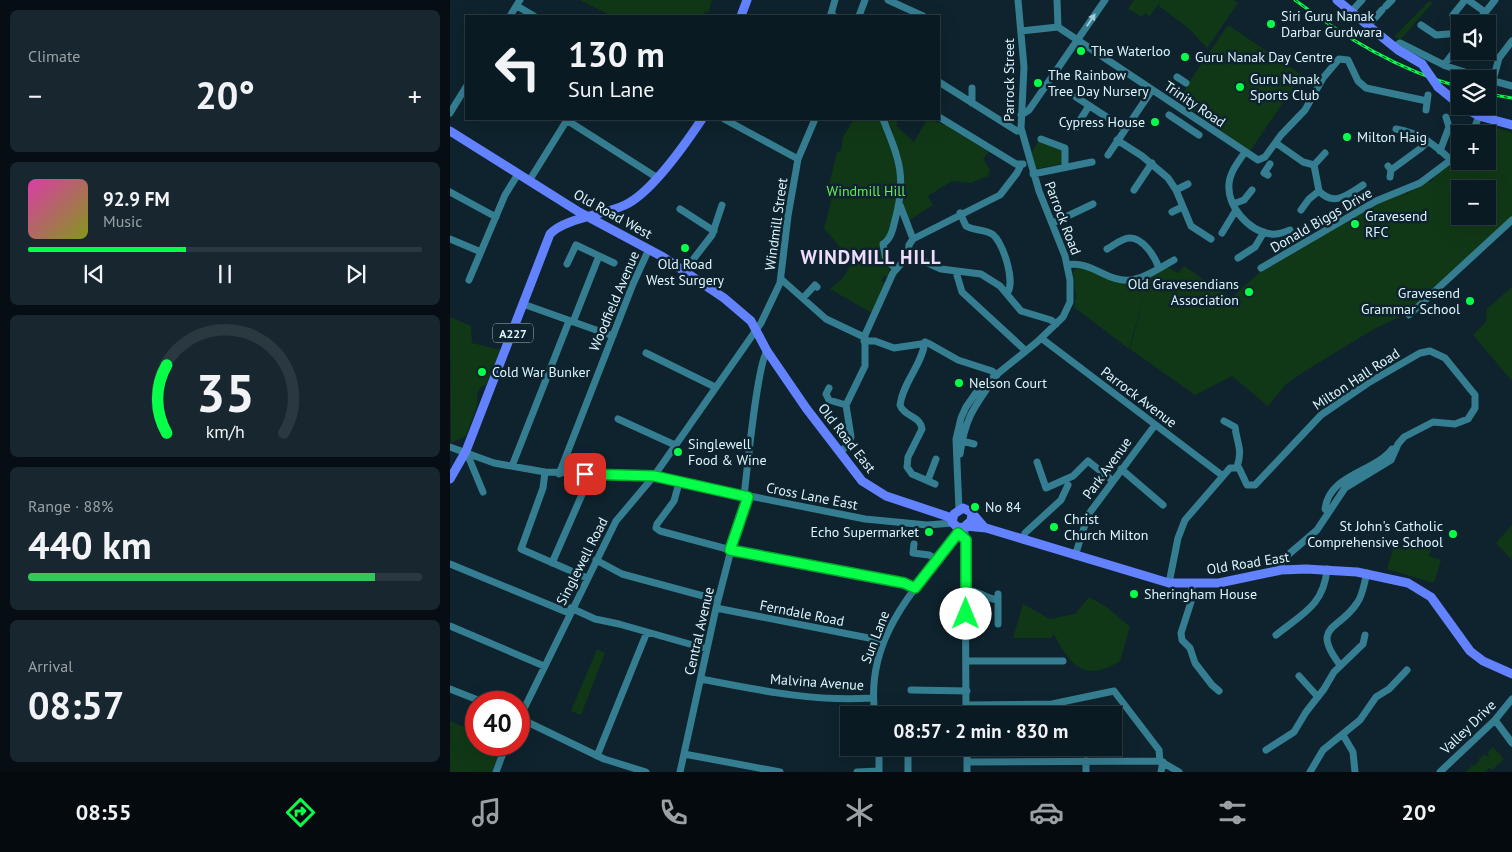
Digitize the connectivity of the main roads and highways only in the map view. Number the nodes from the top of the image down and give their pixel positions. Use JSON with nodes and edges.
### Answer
{"nodes":[{"id":1,"x":747,"y":0,"type":"edge"},
{"id":2,"x":1337,"y":0,"type":"edge"},
{"id":3,"x":741,"y":15,"type":"edge"},
{"id":4,"x":1451,"y":98,"type":"edge"},
{"id":5,"x":1477,"y":115,"type":"edge"},
{"id":6,"x":701,"y":120,"type":"edge"},
{"id":7,"x":1512,"y":126,"type":"edge"},
{"id":8,"x":450,"y":131,"type":"edge"},
{"id":9,"x":575,"y":209,"type":"junction"},
{"id":10,"x":607,"y":212,"type":"junction"},
{"id":11,"x":589,"y":218,"type":"junction"},
{"id":12,"x":568,"y":223,"type":"junction"},
{"id":13,"x":602,"y":225,"type":"junction"},
{"id":14,"x":756,"y":330,"type":"joint"},
{"id":15,"x":450,"y":479,"type":"edge"},
{"id":16,"x":971,"y":513,"type":"junction"},
{"id":17,"x":960,"y":527,"type":"junction"},
{"id":18,"x":986,"y":528,"type":"junction"},
{"id":19,"x":1512,"y":674,"type":"edge"}],
"edges":[{"from":1,"to":3,"type":"main road"},
{"from":2,"to":4,"type":"main road","bridge":true},
{"from":5,"to":7,"type":"main road"},
{"from":6,"to":10,"type":"main road","number":"A227"},
{"from":8,"to":9,"type":"main road","name":"Old Road West"},
{"from":9,"to":11,"type":"main road","name":"Old Road West"},
{"from":9,"to":12,"type":"main road","number":"A227"},
{"from":10,"to":11,"type":"main road","number":"A227"},
{"from":10,"to":13,"type":"main road"},
{"from":11,"to":12,"type":"main road","number":"A227"},
{"from":11,"to":13,"type":"main road","name":"Old Road West"},
{"from":12,"to":15,"type":"main road","number":"A227"},
{"from":13,"to":14,"type":"main road","name":"Old Road West"},
{"from":14,"to":17,"type":"main road","name":"Old Road East"},
{"from":16,"to":17,"type":"main road"},
{"from":16,"to":17,"type":"main road"},
{"from":16,"to":18,"type":"main road","name":"Old Road East"},
{"from":17,"to":18,"type":"main road","name":"Old Road East"},
{"from":18,"to":19,"type":"main road","name":"Old Road East"}]}
